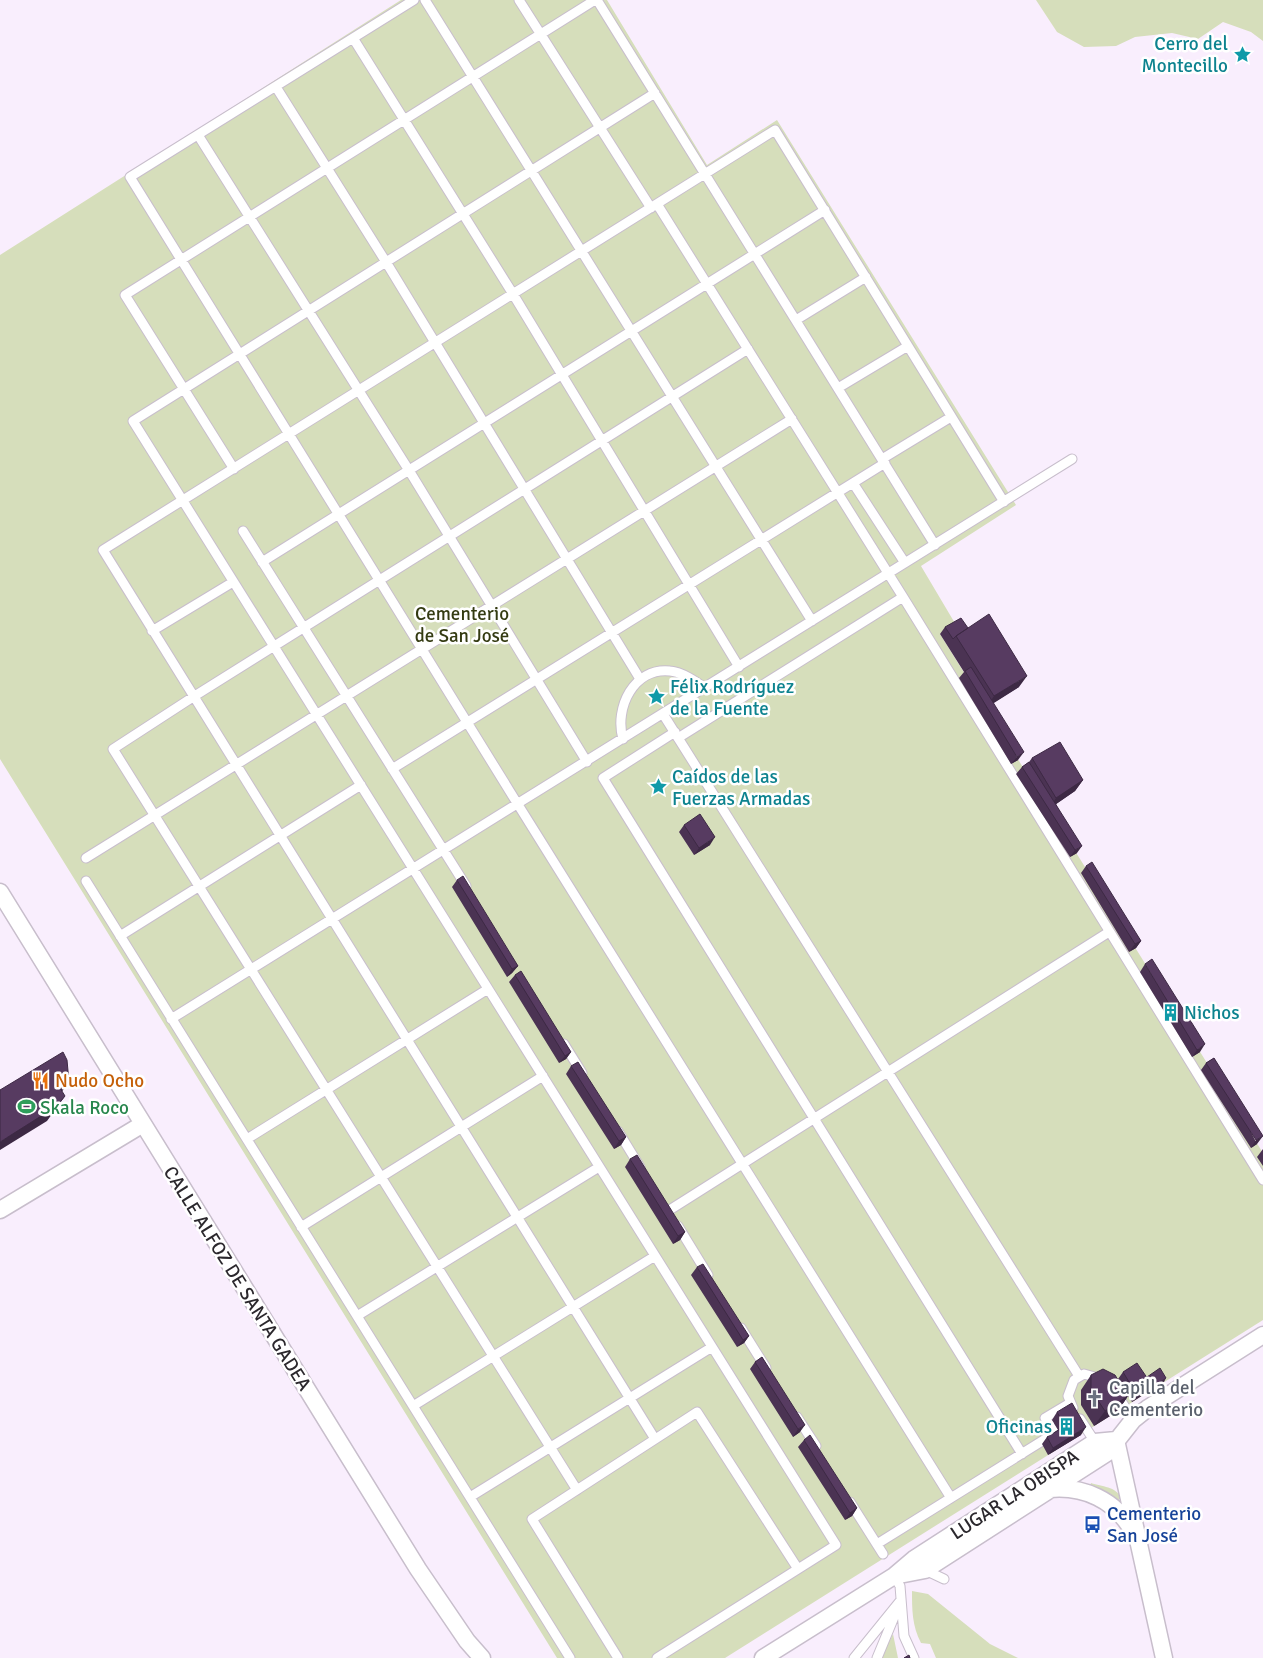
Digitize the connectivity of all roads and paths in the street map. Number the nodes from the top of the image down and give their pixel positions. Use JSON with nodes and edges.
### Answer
{"nodes":[{"id":1,"x":414,"y":0,"type":"edge"},
{"id":2,"x":424,"y":0,"type":"edge"},
{"id":3,"x":519,"y":0,"type":"edge"},
{"id":4,"x":596,"y":0,"type":"edge"},
{"id":5,"x":540,"y":34,"type":"junction"},
{"id":6,"x":353,"y":38,"type":"junction"},
{"id":7,"x":472,"y":76,"type":"junction"},
{"id":8,"x":276,"y":87,"type":"junction"},
{"id":9,"x":655,"y":93,"type":"junction"},
{"id":10,"x":404,"y":119,"type":"junction"},
{"id":11,"x":600,"y":128,"type":"junction"},
{"id":12,"x":198,"y":135,"type":"junction"},
{"id":13,"x":326,"y":167,"type":"junction"},
{"id":14,"x":532,"y":171,"type":"junction"},
{"id":15,"x":705,"y":174,"type":"junction"},
{"id":16,"x":654,"y":206,"type":"junction"},
{"id":17,"x":824,"y":210,"type":"junction"},
{"id":18,"x":463,"y":214,"type":"junction"},
{"id":19,"x":249,"y":216,"type":"junction"},
{"id":20,"x":582,"y":251,"type":"junction"},
{"id":21,"x":755,"y":254,"type":"junction"},
{"id":22,"x":181,"y":259,"type":"junction"},
{"id":23,"x":386,"y":262,"type":"junction"},
{"id":24,"x":866,"y":277,"type":"junction"},
{"id":25,"x":708,"y":284,"type":"junction"},
{"id":26,"x":513,"y":294,"type":"junction"},
{"id":27,"x":309,"y":311,"type":"junction"},
{"id":28,"x":796,"y":320,"type":"junction"},
{"id":29,"x":632,"y":332,"type":"junction"},
{"id":30,"x":436,"y":344,"type":"junction"},
{"id":31,"x":908,"y":346,"type":"junction"},
{"id":32,"x":748,"y":349,"type":"junction"},
{"id":33,"x":240,"y":354,"type":"junction"},
{"id":34,"x":562,"y":375,"type":"junction"},
{"id":35,"x":838,"y":388,"type":"junction"},
{"id":36,"x":184,"y":390,"type":"junction"},
{"id":37,"x":359,"y":391,"type":"junction"},
{"id":38,"x":672,"y":397,"type":"junction"},
{"id":39,"x":952,"y":417,"type":"junction"},
{"id":40,"x":792,"y":419,"type":"junction"},
{"id":41,"x":485,"y":424,"type":"junction"},
{"id":42,"x":289,"y":435,"type":"junction"},
{"id":43,"x":602,"y":441,"type":"junction"},
{"id":44,"x":1072,"y":459,"type":"dead end"},
{"id":45,"x":884,"y":461,"type":"junction"},
{"id":46,"x":716,"y":466,"type":"junction"},
{"id":47,"x":234,"y":469,"type":"junction"},
{"id":48,"x":410,"y":472,"type":"junction"},
{"id":49,"x":853,"y":483,"type":"junction"},
{"id":50,"x":525,"y":490,"type":"junction"},
{"id":51,"x":837,"y":492,"type":"junction"},
{"id":52,"x":182,"y":501,"type":"junction"},
{"id":53,"x":1004,"y":502,"type":"junction"},
{"id":54,"x":644,"y":511,"type":"junction"},
{"id":55,"x":339,"y":514,"type":"junction"},
{"id":56,"x":243,"y":532,"type":"dead end"},
{"id":57,"x":450,"y":537,"type":"junction"},
{"id":58,"x":761,"y":539,"type":"junction"},
{"id":59,"x":935,"y":545,"type":"junction"},
{"id":60,"x":567,"y":559,"type":"junction"},
{"id":61,"x":262,"y":562,"type":"junction"},
{"id":62,"x":905,"y":563,"type":"junction"},
{"id":63,"x":888,"y":574,"type":"junction"},
{"id":64,"x":380,"y":580,"type":"junction"},
{"id":65,"x":233,"y":582,"type":"junction"},
{"id":66,"x":688,"y":584,"type":"junction"},
{"id":67,"x":903,"y":597,"type":"junction"},
{"id":68,"x":492,"y":606,"type":"junction"},
{"id":69,"x":812,"y":621,"type":"junction"},
{"id":70,"x":304,"y":628,"type":"junction"},
{"id":71,"x":152,"y":631,"type":"junction"},
{"id":72,"x":611,"y":632,"type":"junction"},
{"id":73,"x":274,"y":647,"type":"junction"},
{"id":74,"x":422,"y":649,"type":"junction"},
{"id":75,"x":739,"y":667,"type":"junction"},
{"id":76,"x":536,"y":679,"type":"junction"},
{"id":77,"x":640,"y":679,"type":"junction"},
{"id":78,"x":705,"y":688,"type":"junction"},
{"id":79,"x":346,"y":696,"type":"junction"},
{"id":80,"x":193,"y":697,"type":"junction"},
{"id":81,"x":663,"y":714,"type":"junction"},
{"id":82,"x":316,"y":715,"type":"junction"},
{"id":83,"x":467,"y":722,"type":"junction"},
{"id":84,"x":676,"y":735,"type":"junction"},
{"id":85,"x":623,"y":739,"type":"junction"},
{"id":86,"x":587,"y":762,"type":"junction"},
{"id":87,"x":236,"y":765,"type":"junction"},
{"id":88,"x":392,"y":769,"type":"junction"},
{"id":89,"x":360,"y":785,"type":"junction"},
{"id":90,"x":517,"y":803,"type":"junction"},
{"id":91,"x":155,"y":815,"type":"junction"},
{"id":92,"x":280,"y":836,"type":"junction"},
{"id":93,"x":443,"y":850,"type":"junction"},
{"id":94,"x":86,"y":858,"type":"dead end"},
{"id":95,"x":413,"y":869,"type":"junction"},
{"id":96,"x":86,"y":882,"type":"dead end"},
{"id":97,"x":199,"y":886,"type":"junction"},
{"id":98,"x":0,"y":892,"type":"edge"},
{"id":99,"x":469,"y":892,"type":"edge"},
{"id":100,"x":331,"y":920,"type":"junction"},
{"id":101,"x":1109,"y":932,"type":"junction"},
{"id":102,"x":120,"y":936,"type":"junction"},
{"id":103,"x":252,"y":969,"type":"junction"},
{"id":104,"x":488,"y":989,"type":"junction"},
{"id":105,"x":171,"y":1019,"type":"junction"},
{"id":106,"x":559,"y":1036,"type":"edge"},
{"id":107,"x":406,"y":1040,"type":"junction"},
{"id":108,"x":888,"y":1072,"type":"junction"},
{"id":109,"x":543,"y":1076,"type":"junction"},
{"id":110,"x":588,"y":1083,"type":"edge"},
{"id":111,"x":327,"y":1089,"type":"junction"},
{"id":112,"x":814,"y":1119,"type":"junction"},
{"id":113,"x":613,"y":1123,"type":"edge"},
{"id":114,"x":143,"y":1124,"type":"junction"},
{"id":115,"x":461,"y":1127,"type":"junction"},
{"id":116,"x":246,"y":1139,"type":"junction"},
{"id":117,"x":744,"y":1164,"type":"junction"},
{"id":118,"x":599,"y":1167,"type":"junction"},
{"id":119,"x":382,"y":1177,"type":"junction"},
{"id":120,"x":648,"y":1179,"type":"edge"},
{"id":121,"x":1263,"y":1180,"type":"edge"},
{"id":122,"x":0,"y":1210,"type":"edge"},
{"id":123,"x":517,"y":1217,"type":"junction"},
{"id":124,"x":301,"y":1227,"type":"junction"},
{"id":125,"x":655,"y":1256,"type":"junction"},
{"id":126,"x":438,"y":1267,"type":"junction"},
{"id":127,"x":715,"y":1285,"type":"edge"},
{"id":128,"x":573,"y":1307,"type":"junction"},
{"id":129,"x":357,"y":1316,"type":"junction"},
{"id":130,"x":736,"y":1319,"type":"edge"},
{"id":131,"x":1263,"y":1335,"type":"edge"},
{"id":132,"x":712,"y":1347,"type":"junction"},
{"id":133,"x":494,"y":1356,"type":"junction"},
{"id":134,"x":770,"y":1374,"type":"edge"},
{"id":135,"x":1078,"y":1376,"type":"junction"},
{"id":136,"x":630,"y":1398,"type":"junction"},
{"id":137,"x":1070,"y":1403,"type":"junction"},
{"id":138,"x":413,"y":1406,"type":"junction"},
{"id":139,"x":790,"y":1406,"type":"edge"},
{"id":140,"x":1133,"y":1420,"type":"junction"},
{"id":141,"x":655,"y":1439,"type":"junction"},
{"id":142,"x":1116,"y":1440,"type":"junction"},
{"id":143,"x":1095,"y":1442,"type":"junction"},
{"id":144,"x":551,"y":1447,"type":"junction"},
{"id":145,"x":820,"y":1453,"type":"edge"},
{"id":146,"x":1022,"y":1454,"type":"junction"},
{"id":147,"x":1050,"y":1489,"type":"junction"},
{"id":148,"x":577,"y":1490,"type":"junction"},
{"id":149,"x":845,"y":1494,"type":"edge"},
{"id":150,"x":470,"y":1497,"type":"junction"},
{"id":151,"x":951,"y":1498,"type":"junction"},
{"id":152,"x":1136,"y":1536,"type":"junction"},
{"id":153,"x":877,"y":1544,"type":"junction"},
{"id":154,"x":883,"y":1554,"type":"dead end"},
{"id":155,"x":798,"y":1569,"type":"junction"},
{"id":156,"x":924,"y":1570,"type":"junction"},
{"id":157,"x":894,"y":1576,"type":"junction"},
{"id":158,"x":944,"y":1579,"type":"dead end"},
{"id":159,"x":901,"y":1600,"type":"junction"},
{"id":160,"x":780,"y":1652,"type":"edge"},
{"id":161,"x":482,"y":1658,"type":"edge"},
{"id":162,"x":570,"y":1658,"type":"edge"},
{"id":163,"x":618,"y":1658,"type":"edge"},
{"id":164,"x":657,"y":1658,"type":"edge"},
{"id":165,"x":763,"y":1658,"type":"edge"},
{"id":166,"x":854,"y":1658,"type":"edge"},
{"id":167,"x":877,"y":1658,"type":"edge"},
{"id":168,"x":914,"y":1658,"type":"edge"},
{"id":169,"x":1164,"y":1658,"type":"edge"}],
"edges":[{"from":1,"to":6,"type":"lane"},
{"from":2,"to":7,"type":"lane"},
{"from":3,"to":5,"type":"lane"},
{"from":4,"to":5,"type":"lane"},
{"from":4,"to":9,"type":"lane"},
{"from":5,"to":7,"type":"lane"},
{"from":5,"to":11,"type":"lane"},
{"from":6,"to":8,"type":"lane"},
{"from":6,"to":10,"type":"lane"},
{"from":7,"to":10,"type":"lane"},
{"from":7,"to":14,"type":"lane"},
{"from":8,"to":12,"type":"lane"},
{"from":8,"to":13,"type":"lane"},
{"from":9,"to":11,"type":"lane"},
{"from":9,"to":15,"type":"lane"},
{"from":10,"to":13,"type":"lane"},
{"from":10,"to":18,"type":"lane"},
{"from":11,"to":14,"type":"lane"},
{"from":11,"to":16,"type":"lane"},
{"from":12,"to":19,"type":"lane"},
{"from":12,"to":22,"type":"lane"},
{"from":13,"to":19,"type":"lane"},
{"from":13,"to":23,"type":"lane"},
{"from":14,"to":18,"type":"lane"},
{"from":14,"to":20,"type":"lane"},
{"from":15,"to":16,"type":"lane"},
{"from":15,"to":17,"type":"lane"},
{"from":15,"to":21,"type":"lane"},
{"from":16,"to":20,"type":"lane"},
{"from":16,"to":25,"type":"lane"},
{"from":17,"to":21,"type":"lane"},
{"from":17,"to":24,"type":"lane"},
{"from":18,"to":23,"type":"lane"},
{"from":18,"to":26,"type":"lane"},
{"from":19,"to":22,"type":"lane"},
{"from":19,"to":27,"type":"lane"},
{"from":20,"to":26,"type":"lane"},
{"from":20,"to":29,"type":"lane"},
{"from":21,"to":25,"type":"lane"},
{"from":21,"to":28,"type":"lane"},
{"from":22,"to":33,"type":"lane"},
{"from":22,"to":36,"type":"lane"},
{"from":23,"to":27,"type":"lane"},
{"from":23,"to":30,"type":"lane"},
{"from":24,"to":28,"type":"lane"},
{"from":24,"to":31,"type":"lane"},
{"from":25,"to":29,"type":"lane"},
{"from":25,"to":32,"type":"lane"},
{"from":26,"to":30,"type":"lane"},
{"from":26,"to":34,"type":"lane"},
{"from":27,"to":33,"type":"lane"},
{"from":27,"to":37,"type":"lane"},
{"from":28,"to":35,"type":"lane"},
{"from":29,"to":34,"type":"lane"},
{"from":29,"to":38,"type":"lane"},
{"from":30,"to":37,"type":"lane"},
{"from":30,"to":41,"type":"lane"},
{"from":31,"to":35,"type":"lane"},
{"from":31,"to":39,"type":"lane"},
{"from":32,"to":38,"type":"lane"},
{"from":32,"to":40,"type":"lane"},
{"from":33,"to":36,"type":"lane"},
{"from":33,"to":42,"type":"lane"},
{"from":34,"to":41,"type":"lane"},
{"from":34,"to":43,"type":"lane"},
{"from":35,"to":45,"type":"lane"},
{"from":36,"to":47,"type":"lane"},
{"from":36,"to":52,"type":"lane"},
{"from":37,"to":42,"type":"lane"},
{"from":37,"to":48,"type":"lane"},
{"from":38,"to":43,"type":"lane"},
{"from":38,"to":46,"type":"lane"},
{"from":39,"to":45,"type":"lane"},
{"from":39,"to":53,"type":"lane"},
{"from":40,"to":46,"type":"lane"},
{"from":40,"to":51,"type":"lane"},
{"from":41,"to":48,"type":"lane"},
{"from":41,"to":50,"type":"lane"},
{"from":42,"to":47,"type":"lane"},
{"from":42,"to":55,"type":"lane"},
{"from":43,"to":50,"type":"lane"},
{"from":43,"to":54,"type":"lane"},
{"from":44,"to":53,"type":"lane"},
{"from":45,"to":49,"type":"lane"},
{"from":45,"to":59,"type":"lane"},
{"from":46,"to":54,"type":"lane"},
{"from":46,"to":58,"type":"lane"},
{"from":47,"to":52,"type":"lane"},
{"from":48,"to":55,"type":"lane"},
{"from":48,"to":57,"type":"lane"},
{"from":49,"to":51,"type":"lane"},
{"from":49,"to":62,"type":"lane"},
{"from":50,"to":57,"type":"lane"},
{"from":50,"to":60,"type":"lane"},
{"from":51,"to":58,"type":"lane"},
{"from":51,"to":63,"type":"lane"},
{"from":52,"to":65,"type":"lane"},
{"from":52,"to":71,"type":"lane"},
{"from":53,"to":59,"type":"lane"},
{"from":54,"to":60,"type":"lane"},
{"from":54,"to":66,"type":"lane"},
{"from":55,"to":61,"type":"lane"},
{"from":55,"to":64,"type":"lane"},
{"from":56,"to":61,"type":"lane"},
{"from":57,"to":64,"type":"lane"},
{"from":57,"to":68,"type":"lane"},
{"from":58,"to":66,"type":"lane"},
{"from":58,"to":69,"type":"lane"},
{"from":59,"to":62,"type":"lane"},
{"from":60,"to":68,"type":"lane"},
{"from":60,"to":72,"type":"lane"},
{"from":61,"to":70,"type":"lane"},
{"from":62,"to":63,"type":"lane"},
{"from":63,"to":67,"type":"lane"},
{"from":63,"to":69,"type":"lane"},
{"from":64,"to":70,"type":"lane"},
{"from":64,"to":74,"type":"lane"},
{"from":65,"to":71,"type":"lane"},
{"from":65,"to":73,"type":"lane"},
{"from":66,"to":72,"type":"lane"},
{"from":66,"to":75,"type":"lane"},
{"from":67,"to":84,"type":"lane"},
{"from":67,"to":101,"type":"lane"},
{"from":68,"to":74,"type":"lane"},
{"from":68,"to":76,"type":"lane"},
{"from":69,"to":75,"type":"lane"},
{"from":70,"to":73,"type":"lane"},
{"from":70,"to":79,"type":"lane"},
{"from":71,"to":80,"type":"lane"},
{"from":72,"to":76,"type":"lane"},
{"from":72,"to":77,"type":"lane"},
{"from":73,"to":80,"type":"lane"},
{"from":73,"to":82,"type":"lane"},
{"from":74,"to":79,"type":"lane"},
{"from":74,"to":83,"type":"lane"},
{"from":75,"to":78,"type":"lane"},
{"from":76,"to":83,"type":"lane"},
{"from":76,"to":86,"type":"lane"},
{"from":77,"to":78,"type":"lane"},
{"from":77,"to":85,"type":"lane"},
{"from":78,"to":81,"type":"lane"},
{"from":79,"to":82,"type":"lane"},
{"from":79,"to":88,"type":"lane"},
{"from":80,"to":87,"type":"lane"},
{"from":80,"to":91,"type":"lane"},
{"from":81,"to":84,"type":"lane"},
{"from":81,"to":85,"type":"lane"},
{"from":82,"to":87,"type":"lane"},
{"from":82,"to":89,"type":"lane"},
{"from":83,"to":88,"type":"lane"},
{"from":83,"to":90,"type":"lane"},
{"from":84,"to":108,"type":"lane"},
{"from":84,"to":112,"type":"lane"},
{"from":85,"to":86,"type":"lane"},
{"from":86,"to":90,"type":"lane"},
{"from":87,"to":91,"type":"lane"},
{"from":87,"to":92,"type":"lane"},
{"from":88,"to":93,"type":"lane"},
{"from":89,"to":92,"type":"lane"},
{"from":89,"to":95,"type":"lane"},
{"from":90,"to":93,"type":"lane"},
{"from":90,"to":117,"type":"lane"},
{"from":91,"to":94,"type":"lane"},
{"from":91,"to":97,"type":"lane"},
{"from":92,"to":97,"type":"lane"},
{"from":92,"to":100,"type":"lane"},
{"from":93,"to":95,"type":"lane"},
{"from":93,"to":99,"type":"lane"},
{"from":95,"to":100,"type":"lane"},
{"from":95,"to":104,"type":"lane"},
{"from":96,"to":102,"type":"lane"},
{"from":97,"to":102,"type":"lane"},
{"from":97,"to":103,"type":"lane"},
{"from":98,"to":114,"type":"street","name":"CALLE ALFOZ DE SANTA GADEA"},
{"from":100,"to":103,"type":"lane"},
{"from":100,"to":107,"type":"lane"},
{"from":101,"to":108,"type":"lane"},
{"from":101,"to":121,"type":"lane"},
{"from":102,"to":105,"type":"lane"},
{"from":103,"to":105,"type":"lane"},
{"from":103,"to":111,"type":"lane"},
{"from":104,"to":107,"type":"lane"},
{"from":104,"to":109,"type":"lane"},
{"from":105,"to":116,"type":"lane"},
{"from":106,"to":110,"type":"lane"},
{"from":107,"to":111,"type":"lane"},
{"from":107,"to":115,"type":"lane"},
{"from":108,"to":112,"type":"lane"},
{"from":108,"to":135,"type":"lane"},
{"from":109,"to":115,"type":"lane"},
{"from":109,"to":118,"type":"lane"},
{"from":111,"to":116,"type":"lane"},
{"from":111,"to":119,"type":"lane"},
{"from":112,"to":117,"type":"lane"},
{"from":112,"to":146,"type":"lane"},
{"from":113,"to":120,"type":"lane"},
{"from":114,"to":122,"type":"street"},
{"from":114,"to":161,"type":"street","name":"CALLE ALFOZ DE SANTA GADEA"},
{"from":115,"to":119,"type":"lane"},
{"from":115,"to":123,"type":"lane"},
{"from":116,"to":124,"type":"lane"},
{"from":117,"to":127,"type":"lane"},
{"from":117,"to":151,"type":"lane"},
{"from":118,"to":123,"type":"lane"},
{"from":118,"to":125,"type":"lane"},
{"from":119,"to":124,"type":"lane"},
{"from":119,"to":126,"type":"lane"},
{"from":123,"to":126,"type":"lane"},
{"from":123,"to":128,"type":"lane"},
{"from":124,"to":129,"type":"lane"},
{"from":125,"to":128,"type":"lane"},
{"from":125,"to":132,"type":"lane"},
{"from":126,"to":129,"type":"lane"},
{"from":126,"to":133,"type":"lane"},
{"from":128,"to":133,"type":"lane"},
{"from":128,"to":136,"type":"lane"},
{"from":129,"to":138,"type":"lane"},
{"from":130,"to":134,"type":"lane"},
{"from":131,"to":140,"type":"street"},
{"from":132,"to":136,"type":"lane"},
{"from":132,"to":155,"type":"lane"},
{"from":133,"to":138,"type":"lane"},
{"from":133,"to":144,"type":"lane"},
{"from":135,"to":137,"type":"lane"},
{"from":135,"to":140,"type":"lane"},
{"from":136,"to":141,"type":"lane"},
{"from":136,"to":144,"type":"lane"},
{"from":137,"to":143,"type":"lane"},
{"from":137,"to":146,"type":"lane"},
{"from":138,"to":150,"type":"lane"},
{"from":139,"to":145,"type":"lane"},
{"from":140,"to":142,"type":"street"},
{"from":141,"to":148,"type":"lane"},
{"from":141,"to":155,"type":"lane"},
{"from":142,"to":143,"type":"street","name":"LUGAR LA OBISPA"},
{"from":142,"to":147,"type":"street"},
{"from":142,"to":152,"type":"street"},
{"from":143,"to":157,"type":"street","name":"LUGAR LA OBISPA"},
{"from":144,"to":148,"type":"lane"},
{"from":144,"to":150,"type":"lane"},
{"from":146,"to":151,"type":"lane"},
{"from":147,"to":152,"type":"street"},
{"from":147,"to":156,"type":"street"},
{"from":148,"to":163,"type":"lane"},
{"from":149,"to":153,"type":"lane"},
{"from":150,"to":162,"type":"lane"},
{"from":151,"to":153,"type":"lane"},
{"from":152,"to":169,"type":"street"},
{"from":153,"to":154,"type":"lane"},
{"from":155,"to":164,"type":"lane"},
{"from":156,"to":157,"type":"street"},
{"from":156,"to":158,"type":"lane"},
{"from":157,"to":159,"type":"lane"},
{"from":157,"to":160,"type":"street","name":"LUGAR LA OBISPA"},
{"from":159,"to":166,"type":"lane"},
{"from":159,"to":167,"type":"lane"},
{"from":159,"to":168,"type":"lane"},
{"from":160,"to":165,"type":"street","name":"LUGAR LA OBISPA"}]}
